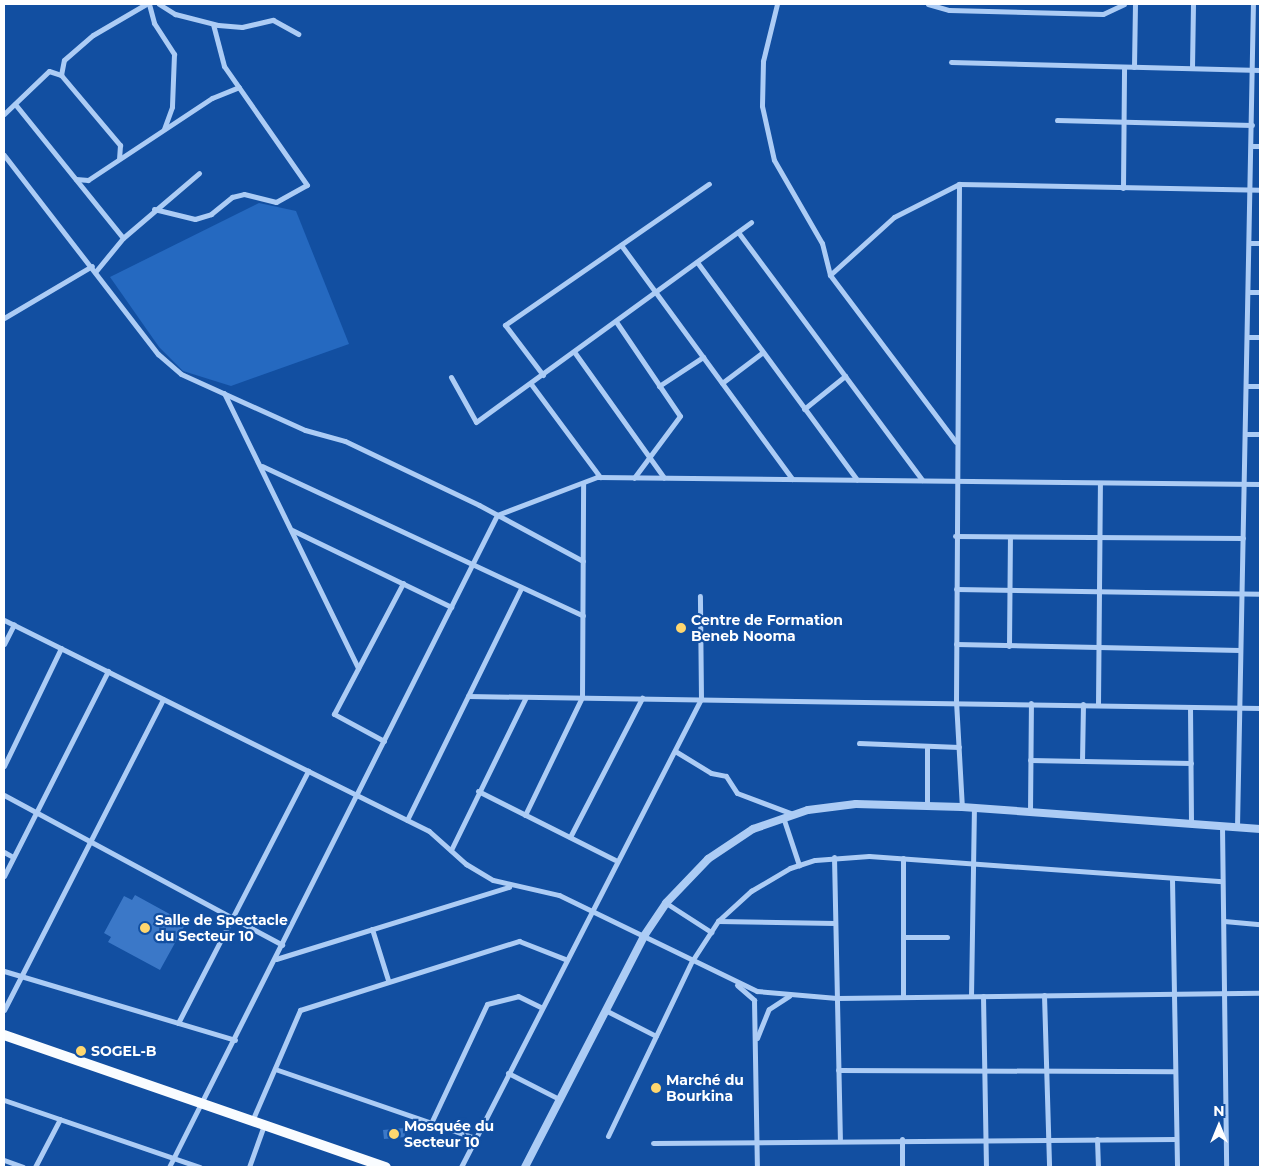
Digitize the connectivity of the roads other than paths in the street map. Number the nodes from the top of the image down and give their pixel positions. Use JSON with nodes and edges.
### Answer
{"nodes":[{"id":1,"x":148,"y":4,"type":"edge"},
{"id":2,"x":159,"y":4,"type":"edge"},
{"id":3,"x":777,"y":4,"type":"edge"},
{"id":4,"x":928,"y":4,"type":"edge"},
{"id":5,"x":1124,"y":4,"type":"edge"},
{"id":6,"x":1136,"y":4,"type":"edge"},
{"id":7,"x":1193,"y":4,"type":"edge"},
{"id":8,"x":1252,"y":4,"type":"edge"},
{"id":9,"x":213,"y":24,"type":"junction"},
{"id":10,"x":298,"y":34,"type":"dead end"},
{"id":11,"x":951,"y":62,"type":"dead end"},
{"id":12,"x":1124,"y":66,"type":"junction"},
{"id":13,"x":1134,"y":67,"type":"junction"},
{"id":14,"x":1192,"y":68,"type":"junction"},
{"id":15,"x":1253,"y":70,"type":"junction"},
{"id":16,"x":1260,"y":70,"type":"edge"},
{"id":17,"x":61,"y":75,"type":"junction"},
{"id":18,"x":239,"y":87,"type":"junction"},
{"id":19,"x":15,"y":104,"type":"junction"},
{"id":20,"x":4,"y":114,"type":"edge"},
{"id":21,"x":1058,"y":120,"type":"dead end"},
{"id":22,"x":1124,"y":122,"type":"junction"},
{"id":23,"x":1252,"y":124,"type":"junction"},
{"id":24,"x":164,"y":129,"type":"junction"},
{"id":25,"x":1251,"y":146,"type":"junction"},
{"id":26,"x":1260,"y":146,"type":"edge"},
{"id":27,"x":4,"y":155,"type":"edge"},
{"id":28,"x":119,"y":158,"type":"junction"},
{"id":29,"x":199,"y":173,"type":"dead end"},
{"id":30,"x":76,"y":179,"type":"junction"},
{"id":31,"x":709,"y":184,"type":"dead end"},
{"id":32,"x":959,"y":184,"type":"junction"},
{"id":33,"x":1124,"y":188,"type":"junction"},
{"id":34,"x":1250,"y":190,"type":"junction"},
{"id":35,"x":1260,"y":190,"type":"edge"},
{"id":36,"x":154,"y":209,"type":"junction"},
{"id":37,"x":751,"y":222,"type":"dead end"},
{"id":38,"x":738,"y":232,"type":"junction"},
{"id":39,"x":123,"y":238,"type":"junction"},
{"id":40,"x":1249,"y":243,"type":"junction"},
{"id":41,"x":1260,"y":243,"type":"edge"},
{"id":42,"x":621,"y":245,"type":"junction"},
{"id":43,"x":697,"y":262,"type":"junction"},
{"id":44,"x":94,"y":269,"type":"junction"},
{"id":45,"x":830,"y":275,"type":"junction"},
{"id":46,"x":1248,"y":292,"type":"junction"},
{"id":47,"x":1260,"y":292,"type":"edge"},
{"id":48,"x":656,"y":293,"type":"junction"},
{"id":49,"x":4,"y":318,"type":"edge"},
{"id":50,"x":617,"y":323,"type":"junction"},
{"id":51,"x":1248,"y":337,"type":"junction"},
{"id":52,"x":1260,"y":337,"type":"edge"},
{"id":53,"x":763,"y":352,"type":"junction"},
{"id":54,"x":575,"y":353,"type":"junction"},
{"id":55,"x":703,"y":357,"type":"junction"},
{"id":56,"x":543,"y":376,"type":"junction"},
{"id":57,"x":845,"y":376,"type":"junction"},
{"id":58,"x":451,"y":377,"type":"dead end"},
{"id":59,"x":722,"y":383,"type":"junction"},
{"id":60,"x":531,"y":384,"type":"junction"},
{"id":61,"x":659,"y":386,"type":"junction"},
{"id":62,"x":1247,"y":386,"type":"junction"},
{"id":63,"x":1260,"y":386,"type":"edge"},
{"id":64,"x":224,"y":393,"type":"junction"},
{"id":65,"x":804,"y":409,"type":"junction"},
{"id":66,"x":1246,"y":434,"type":"junction"},
{"id":67,"x":1260,"y":434,"type":"edge"},
{"id":68,"x":956,"y":442,"type":"junction"},
{"id":69,"x":650,"y":458,"type":"junction"},
{"id":70,"x":262,"y":466,"type":"junction"},
{"id":71,"x":600,"y":477,"type":"junction"},
{"id":72,"x":634,"y":478,"type":"junction"},
{"id":73,"x":664,"y":478,"type":"junction"},
{"id":74,"x":792,"y":479,"type":"junction"},
{"id":75,"x":857,"y":480,"type":"junction"},
{"id":76,"x":922,"y":480,"type":"junction"},
{"id":77,"x":956,"y":481,"type":"junction"},
{"id":78,"x":583,"y":483,"type":"junction"},
{"id":79,"x":1100,"y":483,"type":"junction"},
{"id":80,"x":1245,"y":483,"type":"junction"},
{"id":81,"x":1260,"y":484,"type":"edge"},
{"id":82,"x":497,"y":515,"type":"junction"},
{"id":83,"x":292,"y":530,"type":"junction"},
{"id":84,"x":956,"y":536,"type":"junction"},
{"id":85,"x":1010,"y":537,"type":"junction"},
{"id":86,"x":1100,"y":538,"type":"junction"},
{"id":87,"x":1243,"y":538,"type":"junction"},
{"id":88,"x":583,"y":561,"type":"junction"},
{"id":89,"x":472,"y":565,"type":"junction"},
{"id":90,"x":403,"y":584,"type":"junction"},
{"id":91,"x":521,"y":588,"type":"junction"},
{"id":92,"x":956,"y":589,"type":"junction"},
{"id":93,"x":1010,"y":590,"type":"junction"},
{"id":94,"x":1099,"y":592,"type":"junction"},
{"id":95,"x":1241,"y":594,"type":"junction"},
{"id":96,"x":1260,"y":594,"type":"edge"},
{"id":97,"x":700,"y":596,"type":"dead end"},
{"id":98,"x":451,"y":607,"type":"junction"},
{"id":99,"x":583,"y":616,"type":"junction"},
{"id":100,"x":4,"y":620,"type":"edge"},
{"id":101,"x":14,"y":624,"type":"junction"},
{"id":102,"x":4,"y":644,"type":"edge"},
{"id":103,"x":956,"y":644,"type":"junction"},
{"id":104,"x":1009,"y":646,"type":"junction"},
{"id":105,"x":61,"y":648,"type":"junction"},
{"id":106,"x":1099,"y":648,"type":"junction"},
{"id":107,"x":1240,"y":650,"type":"junction"},
{"id":108,"x":358,"y":668,"type":"junction"},
{"id":109,"x":108,"y":671,"type":"junction"},
{"id":110,"x":468,"y":696,"type":"junction"},
{"id":111,"x":526,"y":697,"type":"junction"},
{"id":112,"x":582,"y":698,"type":"junction"},
{"id":113,"x":642,"y":698,"type":"junction"},
{"id":114,"x":164,"y":699,"type":"junction"},
{"id":115,"x":701,"y":699,"type":"junction"},
{"id":116,"x":956,"y":701,"type":"junction"},
{"id":117,"x":1031,"y":703,"type":"junction"},
{"id":118,"x":1083,"y":704,"type":"junction"},
{"id":119,"x":1098,"y":705,"type":"junction"},
{"id":120,"x":1190,"y":707,"type":"junction"},
{"id":121,"x":1239,"y":708,"type":"junction"},
{"id":122,"x":1260,"y":708,"type":"edge"},
{"id":123,"x":384,"y":741,"type":"junction"},
{"id":124,"x":860,"y":743,"type":"dead end"},
{"id":125,"x":927,"y":746,"type":"junction"},
{"id":126,"x":959,"y":747,"type":"junction"},
{"id":127,"x":675,"y":752,"type":"junction"},
{"id":128,"x":1030,"y":760,"type":"junction"},
{"id":129,"x":1082,"y":761,"type":"junction"},
{"id":130,"x":1191,"y":763,"type":"junction"},
{"id":131,"x":4,"y":766,"type":"edge"},
{"id":132,"x":308,"y":771,"type":"junction"},
{"id":133,"x":478,"y":791,"type":"junction"},
{"id":134,"x":4,"y":795,"type":"edge"},
{"id":135,"x":357,"y":795,"type":"junction"},
{"id":136,"x":927,"y":806,"type":"junction"},
{"id":137,"x":962,"y":807,"type":"junction"},
{"id":138,"x":974,"y":808,"type":"junction"},
{"id":139,"x":36,"y":812,"type":"junction"},
{"id":140,"x":1030,"y":812,"type":"junction"},
{"id":141,"x":794,"y":814,"type":"junction"},
{"id":142,"x":525,"y":815,"type":"junction"},
{"id":143,"x":783,"y":817,"type":"junction"},
{"id":144,"x":407,"y":820,"type":"junction"},
{"id":145,"x":1191,"y":824,"type":"junction"},
{"id":146,"x":1222,"y":826,"type":"junction"},
{"id":147,"x":1237,"y":827,"type":"junction"},
{"id":148,"x":1260,"y":829,"type":"edge"},
{"id":149,"x":570,"y":837,"type":"junction"},
{"id":150,"x":90,"y":841,"type":"junction"},
{"id":151,"x":451,"y":850,"type":"junction"},
{"id":152,"x":4,"y":852,"type":"edge"},
{"id":153,"x":13,"y":857,"type":"junction"},
{"id":154,"x":834,"y":857,"type":"junction"},
{"id":155,"x":903,"y":858,"type":"junction"},
{"id":156,"x":615,"y":860,"type":"junction"},
{"id":157,"x":973,"y":863,"type":"junction"},
{"id":158,"x":799,"y":865,"type":"junction"},
{"id":159,"x":4,"y":876,"type":"edge"},
{"id":160,"x":1172,"y":878,"type":"junction"},
{"id":161,"x":1222,"y":881,"type":"junction"},
{"id":162,"x":509,"y":887,"type":"junction"},
{"id":163,"x":666,"y":903,"type":"junction"},
{"id":164,"x":590,"y":909,"type":"junction"},
{"id":165,"x":232,"y":918,"type":"junction"},
{"id":166,"x":718,"y":921,"type":"junction"},
{"id":167,"x":1224,"y":922,"type":"junction"},
{"id":168,"x":835,"y":923,"type":"junction"},
{"id":169,"x":1260,"y":924,"type":"edge"},
{"id":170,"x":372,"y":929,"type":"junction"},
{"id":171,"x":711,"y":932,"type":"junction"},
{"id":172,"x":644,"y":936,"type":"junction"},
{"id":173,"x":947,"y":937,"type":"dead end"},
{"id":174,"x":903,"y":938,"type":"junction"},
{"id":175,"x":282,"y":945,"type":"junction"},
{"id":176,"x":276,"y":959,"type":"junction"},
{"id":177,"x":565,"y":959,"type":"junction"},
{"id":178,"x":692,"y":961,"type":"junction"},
{"id":179,"x":4,"y":971,"type":"edge"},
{"id":180,"x":21,"y":976,"type":"junction"},
{"id":181,"x":388,"y":980,"type":"junction"},
{"id":182,"x":735,"y":983,"type":"junction"},
{"id":183,"x":1224,"y":993,"type":"junction"},
{"id":184,"x":1260,"y":993,"type":"edge"},
{"id":185,"x":1174,"y":994,"type":"junction"},
{"id":186,"x":1044,"y":995,"type":"junction"},
{"id":187,"x":789,"y":996,"type":"junction"},
{"id":188,"x":971,"y":996,"type":"junction"},
{"id":189,"x":983,"y":996,"type":"junction"},
{"id":190,"x":902,"y":997,"type":"junction"},
{"id":191,"x":837,"y":998,"type":"junction"},
{"id":192,"x":541,"y":1007,"type":"junction"},
{"id":193,"x":4,"y":1010,"type":"edge"},
{"id":194,"x":605,"y":1010,"type":"junction"},
{"id":195,"x":178,"y":1022,"type":"junction"},
{"id":196,"x":4,"y":1035,"type":"edge"},
{"id":197,"x":656,"y":1036,"type":"junction"},
{"id":198,"x":235,"y":1040,"type":"junction"},
{"id":199,"x":756,"y":1040,"type":"junction"},
{"id":200,"x":275,"y":1069,"type":"junction"},
{"id":201,"x":838,"y":1070,"type":"junction"},
{"id":202,"x":984,"y":1070,"type":"junction"},
{"id":203,"x":1046,"y":1070,"type":"junction"},
{"id":204,"x":1175,"y":1071,"type":"junction"},
{"id":205,"x":508,"y":1073,"type":"junction"},
{"id":206,"x":558,"y":1099,"type":"junction"},
{"id":207,"x":4,"y":1100,"type":"edge"},
{"id":208,"x":200,"y":1102,"type":"junction"},
{"id":209,"x":60,"y":1119,"type":"junction"},
{"id":210,"x":252,"y":1120,"type":"junction"},
{"id":211,"x":432,"y":1121,"type":"junction"},
{"id":212,"x":264,"y":1124,"type":"junction"},
{"id":213,"x":608,"y":1136,"type":"dead end"},
{"id":214,"x":475,"y":1138,"type":"junction"},
{"id":215,"x":902,"y":1139,"type":"junction"},
{"id":216,"x":985,"y":1139,"type":"junction"},
{"id":217,"x":1048,"y":1139,"type":"junction"},
{"id":218,"x":1097,"y":1139,"type":"junction"},
{"id":219,"x":1176,"y":1139,"type":"junction"},
{"id":220,"x":756,"y":1140,"type":"junction"},
{"id":221,"x":840,"y":1140,"type":"junction"},
{"id":222,"x":653,"y":1143,"type":"dead end"},
{"id":223,"x":174,"y":1158,"type":"junction"},
{"id":224,"x":4,"y":1160,"type":"edge"},
{"id":225,"x":23,"y":1167,"type":"edge"},
{"id":226,"x":35,"y":1167,"type":"edge"},
{"id":227,"x":169,"y":1167,"type":"edge"},
{"id":228,"x":200,"y":1167,"type":"edge"},
{"id":229,"x":250,"y":1167,"type":"edge"},
{"id":230,"x":386,"y":1167,"type":"edge"},
{"id":231,"x":461,"y":1167,"type":"edge"},
{"id":232,"x":525,"y":1167,"type":"edge"},
{"id":233,"x":757,"y":1167,"type":"edge"},
{"id":234,"x":902,"y":1167,"type":"edge"},
{"id":235,"x":986,"y":1167,"type":"edge"},
{"id":236,"x":1049,"y":1167,"type":"edge"},
{"id":237,"x":1098,"y":1167,"type":"edge"},
{"id":238,"x":1177,"y":1167,"type":"edge"},
{"id":239,"x":1226,"y":1167,"type":"edge"}],
"edges":[{"from":1,"to":17,"type":"street"},
{"from":1,"to":24,"type":"street"},
{"from":2,"to":9,"type":"street"},
{"from":3,"to":45,"type":"street"},
{"from":4,"to":5,"type":"street"},
{"from":6,"to":13,"type":"street"},
{"from":7,"to":14,"type":"street"},
{"from":8,"to":15,"type":"street"},
{"from":9,"to":10,"type":"street"},
{"from":9,"to":18,"type":"street"},
{"from":11,"to":12,"type":"street"},
{"from":12,"to":13,"type":"street"},
{"from":12,"to":22,"type":"street"},
{"from":13,"to":14,"type":"street"},
{"from":14,"to":15,"type":"street"},
{"from":15,"to":16,"type":"street"},
{"from":15,"to":23,"type":"street"},
{"from":17,"to":19,"type":"street"},
{"from":17,"to":28,"type":"street"},
{"from":18,"to":24,"type":"street"},
{"from":18,"to":36,"type":"street"},
{"from":19,"to":20,"type":"street"},
{"from":19,"to":30,"type":"street"},
{"from":21,"to":22,"type":"street"},
{"from":22,"to":23,"type":"street"},
{"from":22,"to":33,"type":"street"},
{"from":23,"to":25,"type":"street"},
{"from":24,"to":28,"type":"street"},
{"from":25,"to":26,"type":"street"},
{"from":25,"to":34,"type":"street"},
{"from":27,"to":44,"type":"street"},
{"from":28,"to":30,"type":"street"},
{"from":29,"to":36,"type":"street"},
{"from":30,"to":39,"type":"street"},
{"from":31,"to":42,"type":"street"},
{"from":32,"to":33,"type":"street"},
{"from":32,"to":45,"type":"street"},
{"from":32,"to":68,"type":"street"},
{"from":33,"to":34,"type":"street"},
{"from":34,"to":35,"type":"street"},
{"from":34,"to":40,"type":"street"},
{"from":36,"to":39,"type":"street"},
{"from":37,"to":38,"type":"street"},
{"from":38,"to":43,"type":"street"},
{"from":38,"to":57,"type":"street"},
{"from":39,"to":44,"type":"street"},
{"from":40,"to":41,"type":"street"},
{"from":40,"to":46,"type":"street"},
{"from":42,"to":48,"type":"street"},
{"from":42,"to":56,"type":"street"},
{"from":43,"to":48,"type":"street"},
{"from":43,"to":53,"type":"street"},
{"from":44,"to":49,"type":"street"},
{"from":44,"to":64,"type":"street"},
{"from":45,"to":68,"type":"street"},
{"from":46,"to":47,"type":"street"},
{"from":46,"to":51,"type":"street"},
{"from":48,"to":50,"type":"street"},
{"from":48,"to":55,"type":"street"},
{"from":50,"to":54,"type":"street"},
{"from":50,"to":61,"type":"street"},
{"from":51,"to":52,"type":"street"},
{"from":51,"to":62,"type":"street"},
{"from":53,"to":59,"type":"street"},
{"from":53,"to":65,"type":"street"},
{"from":54,"to":56,"type":"street"},
{"from":54,"to":69,"type":"street"},
{"from":55,"to":59,"type":"street"},
{"from":55,"to":61,"type":"street"},
{"from":56,"to":60,"type":"street"},
{"from":57,"to":65,"type":"street"},
{"from":57,"to":76,"type":"street"},
{"from":58,"to":60,"type":"street"},
{"from":59,"to":74,"type":"street"},
{"from":60,"to":71,"type":"street"},
{"from":61,"to":69,"type":"street"},
{"from":62,"to":63,"type":"street"},
{"from":62,"to":66,"type":"street"},
{"from":64,"to":70,"type":"street"},
{"from":64,"to":82,"type":"street"},
{"from":65,"to":75,"type":"street"},
{"from":66,"to":67,"type":"street"},
{"from":66,"to":80,"type":"street"},
{"from":68,"to":77,"type":"street"},
{"from":69,"to":72,"type":"street"},
{"from":69,"to":73,"type":"street"},
{"from":70,"to":83,"type":"street"},
{"from":70,"to":89,"type":"street"},
{"from":71,"to":72,"type":"street"},
{"from":71,"to":78,"type":"street"},
{"from":72,"to":73,"type":"street"},
{"from":73,"to":74,"type":"street"},
{"from":74,"to":75,"type":"street"},
{"from":75,"to":76,"type":"street"},
{"from":76,"to":77,"type":"street"},
{"from":77,"to":79,"type":"street"},
{"from":77,"to":84,"type":"street"},
{"from":78,"to":82,"type":"street"},
{"from":78,"to":88,"type":"street"},
{"from":79,"to":80,"type":"street"},
{"from":79,"to":86,"type":"street"},
{"from":80,"to":81,"type":"street"},
{"from":80,"to":87,"type":"street"},
{"from":82,"to":88,"type":"street"},
{"from":82,"to":89,"type":"street"},
{"from":83,"to":90,"type":"street"},
{"from":83,"to":108,"type":"street"},
{"from":84,"to":85,"type":"street"},
{"from":84,"to":92,"type":"street"},
{"from":85,"to":86,"type":"street"},
{"from":85,"to":93,"type":"street"},
{"from":86,"to":87,"type":"street"},
{"from":86,"to":94,"type":"street"},
{"from":87,"to":95,"type":"street"},
{"from":88,"to":99,"type":"street"},
{"from":89,"to":91,"type":"street"},
{"from":89,"to":98,"type":"street"},
{"from":90,"to":98,"type":"street"},
{"from":90,"to":108,"type":"street"},
{"from":91,"to":99,"type":"street"},
{"from":91,"to":110,"type":"street"},
{"from":92,"to":93,"type":"street"},
{"from":92,"to":103,"type":"street"},
{"from":93,"to":94,"type":"street"},
{"from":93,"to":104,"type":"street"},
{"from":94,"to":95,"type":"street"},
{"from":94,"to":106,"type":"street"},
{"from":95,"to":96,"type":"street"},
{"from":95,"to":107,"type":"street"},
{"from":97,"to":115,"type":"street"},
{"from":98,"to":123,"type":"street"},
{"from":99,"to":112,"type":"street"},
{"from":100,"to":101,"type":"street"},
{"from":101,"to":102,"type":"street"},
{"from":101,"to":105,"type":"street"},
{"from":103,"to":104,"type":"street"},
{"from":103,"to":116,"type":"street"},
{"from":104,"to":106,"type":"street"},
{"from":105,"to":109,"type":"street"},
{"from":105,"to":131,"type":"street"},
{"from":106,"to":107,"type":"street"},
{"from":106,"to":119,"type":"street"},
{"from":107,"to":121,"type":"street"},
{"from":108,"to":123,"type":"street"},
{"from":109,"to":114,"type":"street"},
{"from":109,"to":139,"type":"street"},
{"from":110,"to":111,"type":"street"},
{"from":110,"to":144,"type":"street"},
{"from":111,"to":112,"type":"street"},
{"from":111,"to":133,"type":"street"},
{"from":112,"to":113,"type":"street"},
{"from":112,"to":142,"type":"street"},
{"from":113,"to":115,"type":"street"},
{"from":113,"to":149,"type":"street"},
{"from":114,"to":132,"type":"street"},
{"from":114,"to":150,"type":"street"},
{"from":115,"to":116,"type":"street"},
{"from":115,"to":127,"type":"street"},
{"from":116,"to":117,"type":"street"},
{"from":116,"to":126,"type":"street"},
{"from":117,"to":118,"type":"street"},
{"from":117,"to":128,"type":"street"},
{"from":118,"to":119,"type":"street"},
{"from":118,"to":129,"type":"street"},
{"from":119,"to":120,"type":"street"},
{"from":120,"to":121,"type":"street"},
{"from":120,"to":130,"type":"street"},
{"from":121,"to":122,"type":"street"},
{"from":121,"to":147,"type":"street"},
{"from":123,"to":135,"type":"street"},
{"from":124,"to":125,"type":"street"},
{"from":125,"to":126,"type":"street"},
{"from":125,"to":136,"type":"street"},
{"from":126,"to":137,"type":"street"},
{"from":127,"to":141,"type":"street"},
{"from":127,"to":156,"type":"street"},
{"from":128,"to":129,"type":"street"},
{"from":128,"to":140,"type":"street"},
{"from":129,"to":130,"type":"street"},
{"from":130,"to":145,"type":"street"},
{"from":132,"to":135,"type":"street"},
{"from":132,"to":165,"type":"street"},
{"from":133,"to":142,"type":"street"},
{"from":133,"to":151,"type":"street"},
{"from":134,"to":139,"type":"street"},
{"from":135,"to":144,"type":"street"},
{"from":135,"to":175,"type":"street"},
{"from":136,"to":137,"type":"street"},
{"from":136,"to":141,"type":"street"},
{"from":137,"to":138,"type":"street"},
{"from":138,"to":140,"type":"street"},
{"from":138,"to":157,"type":"street"},
{"from":139,"to":150,"type":"street"},
{"from":139,"to":153,"type":"street"},
{"from":140,"to":145,"type":"street"},
{"from":141,"to":143,"type":"street"},
{"from":142,"to":149,"type":"street"},
{"from":143,"to":158,"type":"street"},
{"from":143,"to":163,"type":"street"},
{"from":144,"to":151,"type":"street"},
{"from":145,"to":146,"type":"street"},
{"from":146,"to":147,"type":"street"},
{"from":146,"to":161,"type":"street"},
{"from":147,"to":148,"type":"street"},
{"from":149,"to":156,"type":"street"},
{"from":150,"to":165,"type":"street"},
{"from":150,"to":180,"type":"street"},
{"from":151,"to":162,"type":"street"},
{"from":152,"to":153,"type":"street"},
{"from":153,"to":159,"type":"street"},
{"from":154,"to":155,"type":"street"},
{"from":154,"to":158,"type":"street"},
{"from":154,"to":168,"type":"street"},
{"from":155,"to":157,"type":"street"},
{"from":155,"to":174,"type":"street"},
{"from":156,"to":164,"type":"street"},
{"from":157,"to":160,"type":"street"},
{"from":157,"to":188,"type":"street"},
{"from":158,"to":166,"type":"street"},
{"from":160,"to":161,"type":"street"},
{"from":160,"to":185,"type":"street"},
{"from":161,"to":167,"type":"street"},
{"from":162,"to":164,"type":"street"},
{"from":162,"to":170,"type":"street"},
{"from":163,"to":171,"type":"street"},
{"from":163,"to":172,"type":"street"},
{"from":164,"to":172,"type":"street"},
{"from":164,"to":177,"type":"street"},
{"from":165,"to":175,"type":"street"},
{"from":165,"to":195,"type":"street"},
{"from":166,"to":168,"type":"street"},
{"from":166,"to":171,"type":"street"},
{"from":167,"to":169,"type":"street"},
{"from":167,"to":183,"type":"street"},
{"from":168,"to":191,"type":"street"},
{"from":170,"to":176,"type":"street"},
{"from":170,"to":181,"type":"street"},
{"from":171,"to":178,"type":"street"},
{"from":172,"to":178,"type":"street"},
{"from":172,"to":194,"type":"street"},
{"from":173,"to":174,"type":"street"},
{"from":174,"to":190,"type":"street"},
{"from":175,"to":176,"type":"street"},
{"from":176,"to":198,"type":"street"},
{"from":177,"to":181,"type":"street"},
{"from":177,"to":192,"type":"street"},
{"from":178,"to":182,"type":"street"},
{"from":178,"to":197,"type":"street"},
{"from":179,"to":180,"type":"street"},
{"from":180,"to":193,"type":"street"},
{"from":180,"to":195,"type":"street"},
{"from":181,"to":200,"type":"street"},
{"from":182,"to":187,"type":"street"},
{"from":182,"to":199,"type":"street"},
{"from":183,"to":184,"type":"street"},
{"from":183,"to":185,"type":"street"},
{"from":183,"to":239,"type":"street"},
{"from":185,"to":186,"type":"street"},
{"from":185,"to":204,"type":"street"},
{"from":186,"to":189,"type":"street"},
{"from":186,"to":203,"type":"street"},
{"from":187,"to":191,"type":"street"},
{"from":187,"to":199,"type":"street"},
{"from":188,"to":189,"type":"street"},
{"from":188,"to":190,"type":"street"},
{"from":189,"to":202,"type":"street"},
{"from":190,"to":191,"type":"street"},
{"from":191,"to":201,"type":"street"},
{"from":192,"to":205,"type":"street"},
{"from":192,"to":211,"type":"street"},
{"from":194,"to":197,"type":"street"},
{"from":194,"to":206,"type":"street"},
{"from":195,"to":198,"type":"street"},
{"from":196,"to":208,"type":"main road"},
{"from":197,"to":213,"type":"street"},
{"from":198,"to":208,"type":"street"},
{"from":199,"to":220,"type":"street"},
{"from":200,"to":210,"type":"street"},
{"from":200,"to":211,"type":"street"},
{"from":201,"to":202,"type":"street"},
{"from":201,"to":221,"type":"street"},
{"from":202,"to":203,"type":"street"},
{"from":202,"to":216,"type":"street"},
{"from":203,"to":204,"type":"street"},
{"from":203,"to":217,"type":"street"},
{"from":204,"to":219,"type":"street"},
{"from":205,"to":206,"type":"street"},
{"from":205,"to":214,"type":"street"},
{"from":206,"to":232,"type":"street"},
{"from":207,"to":209,"type":"street"},
{"from":208,"to":210,"type":"main road"},
{"from":208,"to":223,"type":"street"},
{"from":209,"to":223,"type":"street"},
{"from":209,"to":226,"type":"street"},
{"from":210,"to":212,"type":"main road"},
{"from":211,"to":214,"type":"street"},
{"from":212,"to":229,"type":"street"},
{"from":212,"to":230,"type":"main road"},
{"from":214,"to":231,"type":"street"},
{"from":215,"to":216,"type":"street"},
{"from":215,"to":221,"type":"street"},
{"from":215,"to":234,"type":"street"},
{"from":216,"to":217,"type":"street"},
{"from":216,"to":235,"type":"street"},
{"from":217,"to":218,"type":"street"},
{"from":217,"to":236,"type":"street"},
{"from":218,"to":219,"type":"street"},
{"from":218,"to":237,"type":"street"},
{"from":219,"to":238,"type":"street"},
{"from":220,"to":221,"type":"street"},
{"from":220,"to":222,"type":"street"},
{"from":220,"to":233,"type":"street"},
{"from":223,"to":227,"type":"street"},
{"from":223,"to":228,"type":"street"},
{"from":224,"to":225,"type":"street"}]}
